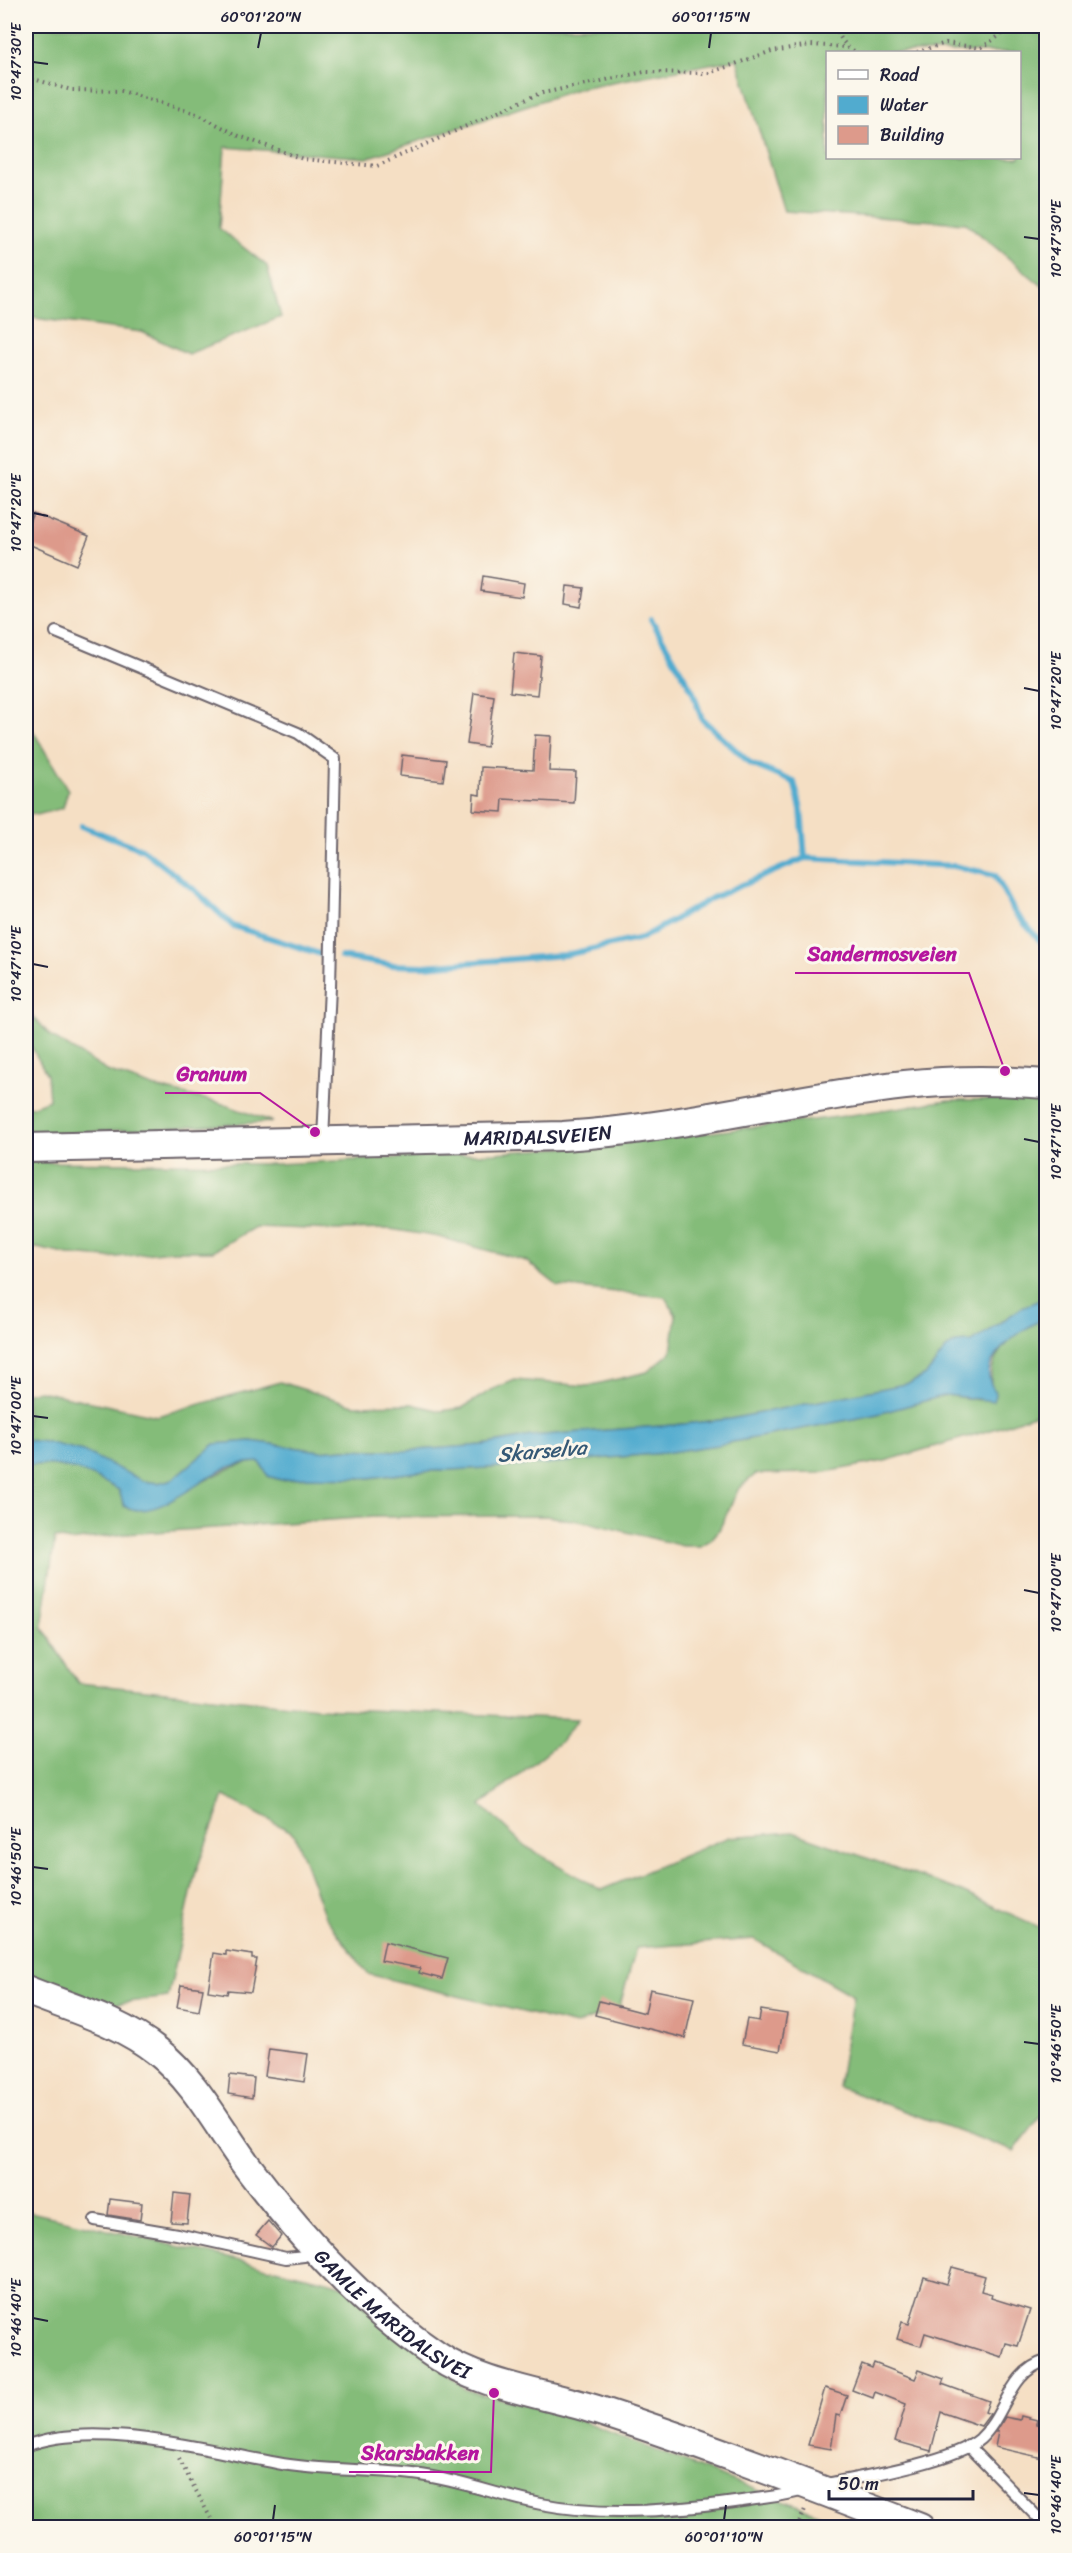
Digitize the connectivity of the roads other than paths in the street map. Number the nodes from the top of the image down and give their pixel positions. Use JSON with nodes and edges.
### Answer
{"nodes":[{"id":1,"x":56,"y":632,"type":"dead end"},
{"id":2,"x":1047,"y":1084,"type":"edge"},
{"id":3,"x":323,"y":1142,"type":"junction"},
{"id":4,"x":26,"y":1148,"type":"edge"},
{"id":5,"x":26,"y":1990,"type":"edge"},
{"id":6,"x":95,"y":2220,"type":"dead end"},
{"id":7,"x":314,"y":2249,"type":"junction"},
{"id":8,"x":1047,"y":2361,"type":"edge"},
{"id":9,"x":26,"y":2446,"type":"edge"},
{"id":10,"x":968,"y":2446,"type":"junction"},
{"id":11,"x":814,"y":2487,"type":"junction"},
{"id":12,"x":1047,"y":2526,"type":"edge"},
{"id":13,"x":920,"y":2528,"type":"edge"}],
"edges":[{"from":1,"to":3,"type":"lane"},
{"from":2,"to":3,"type":"street","name":"MARIDALSVEIEN"},
{"from":3,"to":4,"type":"street","name":"MARIDALSVEIEN"},
{"from":5,"to":7,"type":"street","name":"GAMLE MARIDALSVEI"},
{"from":6,"to":7,"type":"lane"},
{"from":7,"to":11,"type":"street","name":"GAMLE MARIDALSVEI"},
{"from":8,"to":10,"type":"lane"},
{"from":9,"to":11,"type":"lane"},
{"from":10,"to":11,"type":"lane"},
{"from":10,"to":12,"type":"lane"},
{"from":11,"to":13,"type":"street","name":"GAMLE MARIDALSVEI"}]}
